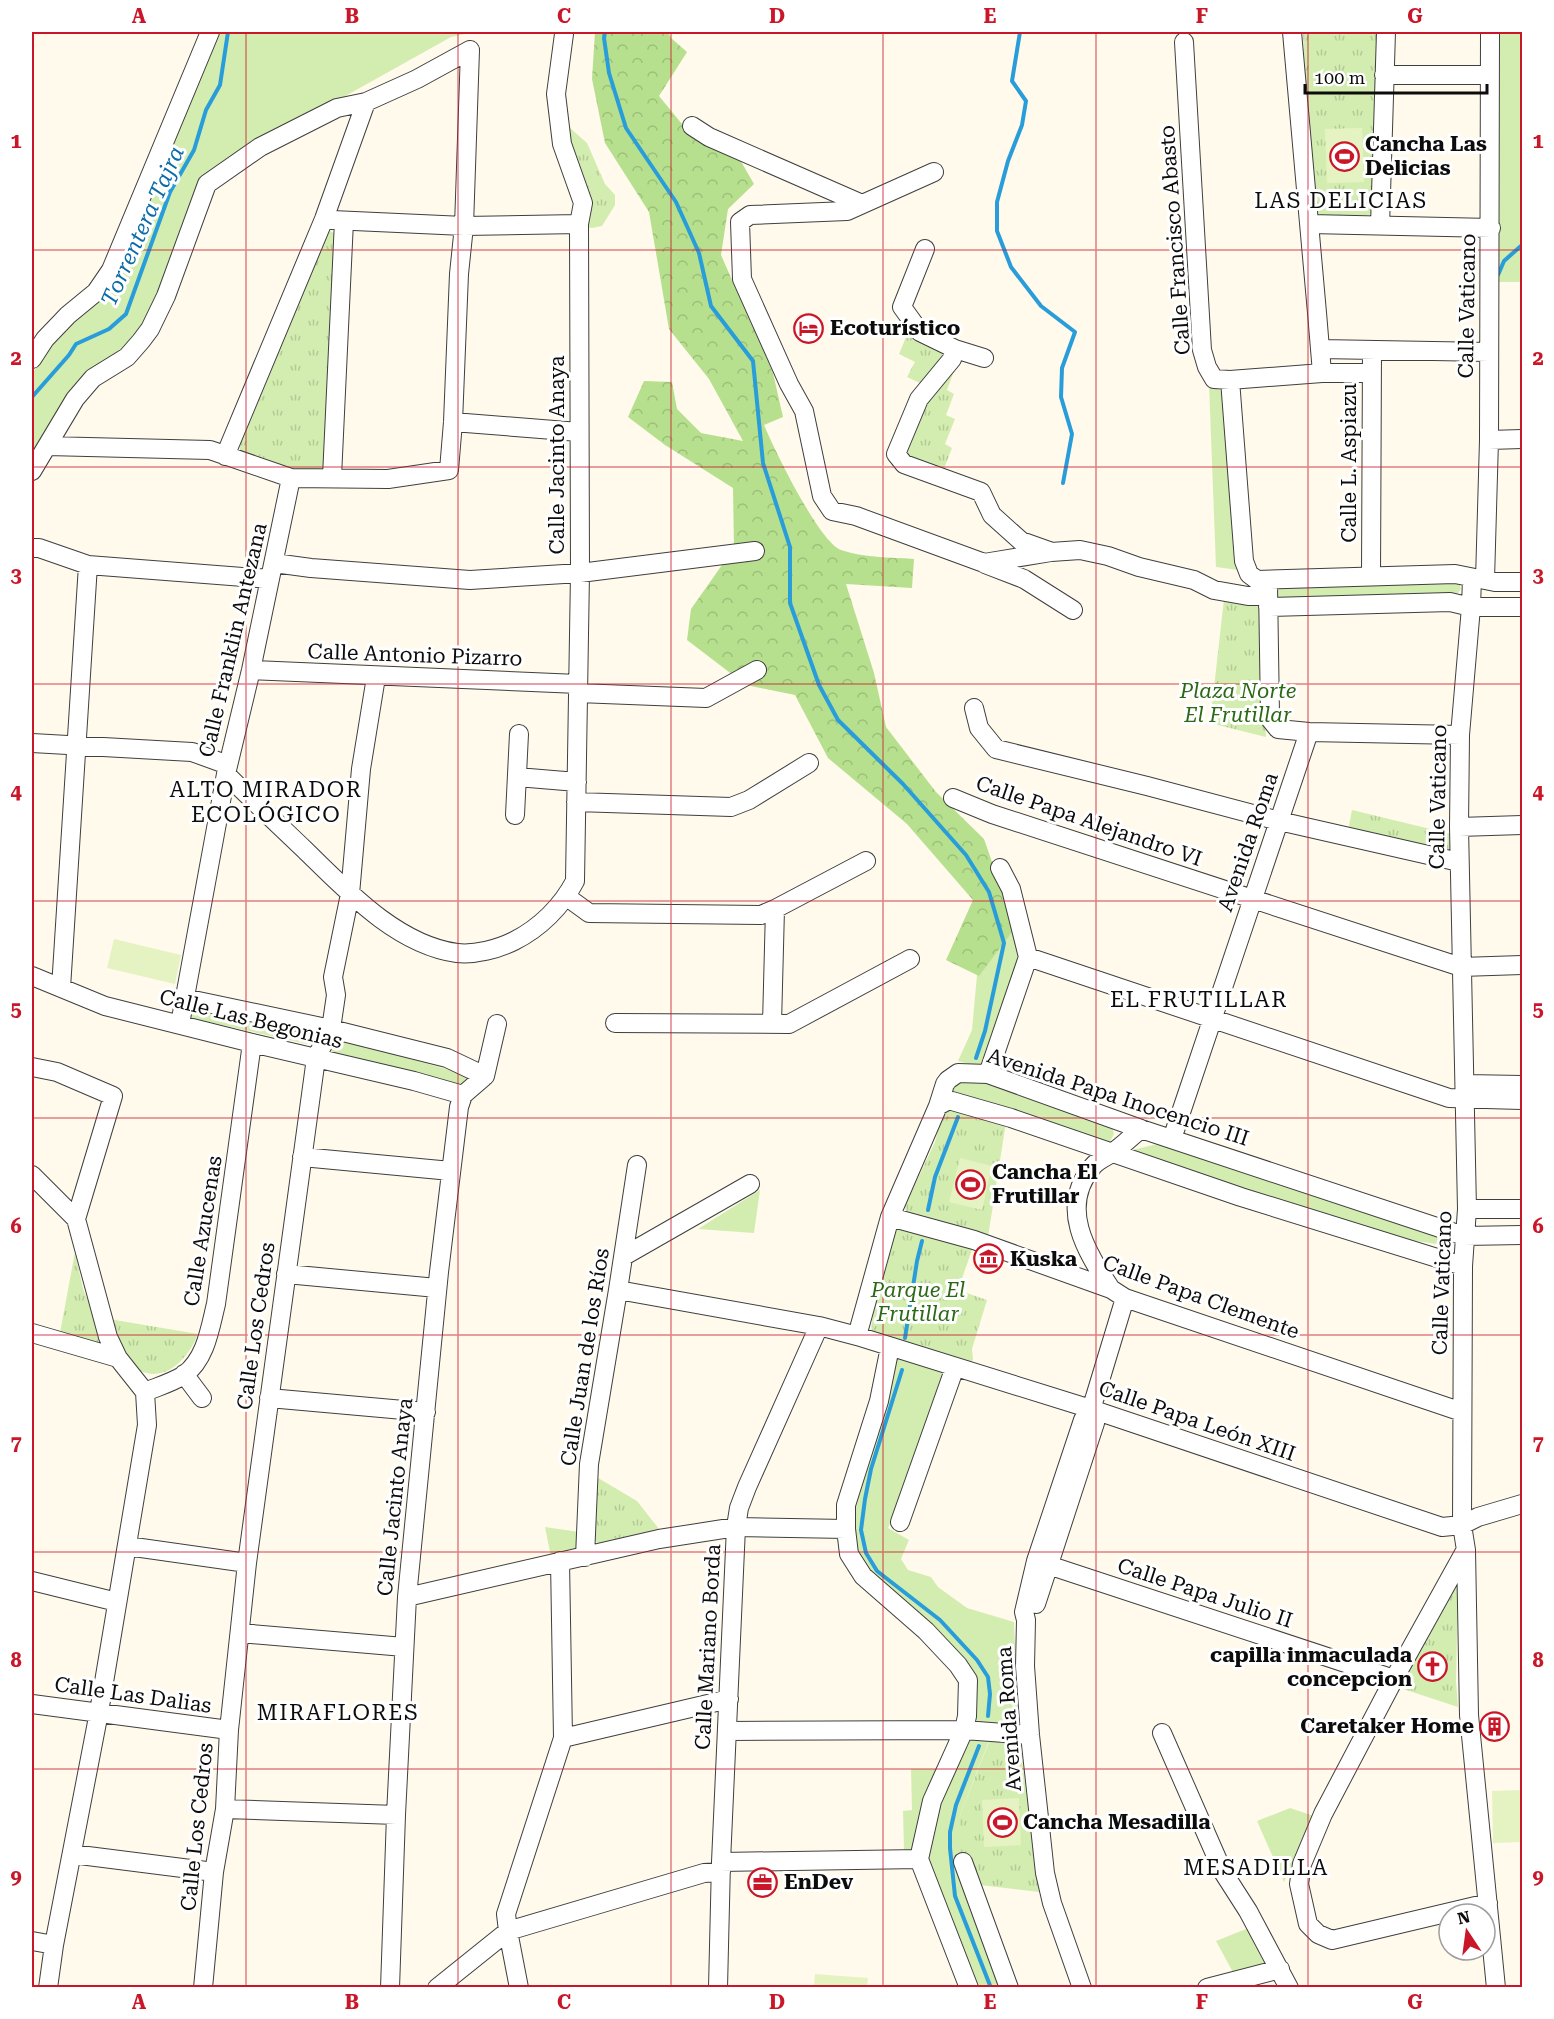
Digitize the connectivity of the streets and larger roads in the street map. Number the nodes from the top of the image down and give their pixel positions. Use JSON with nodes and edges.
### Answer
{"nodes":[{"id":1,"x":210,"y":32,"type":"edge"},
{"id":2,"x":1292,"y":32,"type":"edge"},
{"id":3,"x":1386,"y":32,"type":"edge"},
{"id":4,"x":1490,"y":32,"type":"edge"},
{"id":5,"x":564,"y":34,"type":"dead end"},
{"id":6,"x":1184,"y":42,"type":"dead end"},
{"id":7,"x":1384,"y":75,"type":"junction"},
{"id":8,"x":1490,"y":75,"type":"junction"},
{"id":9,"x":366,"y":102,"type":"junction"},
{"id":10,"x":692,"y":126,"type":"dead end"},
{"id":11,"x":934,"y":172,"type":"dead end"},
{"id":12,"x":862,"y":204,"type":"junction"},
{"id":13,"x":324,"y":219,"type":"junction"},
{"id":14,"x":344,"y":221,"type":"junction"},
{"id":15,"x":579,"y":224,"type":"junction"},
{"id":16,"x":1310,"y":224,"type":"junction"},
{"id":17,"x":464,"y":226,"type":"junction"},
{"id":18,"x":1380,"y":226,"type":"junction"},
{"id":19,"x":1491,"y":228,"type":"junction"},
{"id":20,"x":925,"y":249,"type":"dead end"},
{"id":21,"x":955,"y":349,"type":"junction"},
{"id":22,"x":1320,"y":350,"type":"junction"},
{"id":23,"x":1372,"y":351,"type":"junction"},
{"id":24,"x":1489,"y":352,"type":"junction"},
{"id":25,"x":984,"y":358,"type":"dead end"},
{"id":26,"x":32,"y":359,"type":"edge"},
{"id":27,"x":1322,"y":373,"type":"junction"},
{"id":28,"x":1372,"y":373,"type":"junction"},
{"id":29,"x":1230,"y":380,"type":"junction"},
{"id":30,"x":453,"y":422,"type":"junction"},
{"id":31,"x":579,"y":432,"type":"junction"},
{"id":32,"x":1522,"y":439,"type":"edge"},
{"id":33,"x":1489,"y":440,"type":"junction"},
{"id":34,"x":47,"y":446,"type":"junction"},
{"id":35,"x":225,"y":456,"type":"junction"},
{"id":36,"x":32,"y":471,"type":"edge"},
{"id":37,"x":333,"y":477,"type":"junction"},
{"id":38,"x":291,"y":478,"type":"junction"},
{"id":39,"x":32,"y":548,"type":"edge"},
{"id":40,"x":755,"y":551,"type":"dead end"},
{"id":41,"x":1051,"y":552,"type":"junction"},
{"id":42,"x":984,"y":563,"type":"junction"},
{"id":43,"x":88,"y":565,"type":"junction"},
{"id":44,"x":272,"y":571,"type":"junction"},
{"id":45,"x":580,"y":573,"type":"junction"},
{"id":46,"x":1371,"y":576,"type":"junction"},
{"id":47,"x":1478,"y":579,"type":"junction"},
{"id":48,"x":1522,"y":582,"type":"edge"},
{"id":49,"x":1268,"y":594,"type":"junction"},
{"id":50,"x":1471,"y":607,"type":"junction"},
{"id":51,"x":1522,"y":607,"type":"edge"},
{"id":52,"x":1073,"y":610,"type":"dead end"},
{"id":53,"x":251,"y":670,"type":"junction"},
{"id":54,"x":757,"y":670,"type":"dead end"},
{"id":55,"x":376,"y":677,"type":"junction"},
{"id":56,"x":578,"y":688,"type":"junction"},
{"id":57,"x":974,"y":708,"type":"dead end"},
{"id":58,"x":1309,"y":732,"type":"junction"},
{"id":59,"x":519,"y":734,"type":"dead end"},
{"id":60,"x":1460,"y":735,"type":"junction"},
{"id":61,"x":32,"y":743,"type":"edge"},
{"id":62,"x":76,"y":744,"type":"junction"},
{"id":63,"x":809,"y":763,"type":"dead end"},
{"id":64,"x":227,"y":770,"type":"junction"},
{"id":65,"x":517,"y":777,"type":"junction"},
{"id":66,"x":577,"y":782,"type":"junction"},
{"id":67,"x":953,"y":798,"type":"dead end"},
{"id":68,"x":576,"y":802,"type":"junction"},
{"id":69,"x":514,"y":815,"type":"dead end"},
{"id":70,"x":1279,"y":821,"type":"junction"},
{"id":71,"x":1522,"y":825,"type":"edge"},
{"id":72,"x":1459,"y":827,"type":"junction"},
{"id":73,"x":866,"y":861,"type":"dead end"},
{"id":74,"x":1459,"y":862,"type":"junction"},
{"id":75,"x":1000,"y":868,"type":"dead end"},
{"id":76,"x":571,"y":889,"type":"junction"},
{"id":77,"x":350,"y":894,"type":"junction"},
{"id":78,"x":1253,"y":900,"type":"junction"},
{"id":79,"x":775,"y":909,"type":"junction"},
{"id":80,"x":1028,"y":957,"type":"junction"},
{"id":81,"x":910,"y":959,"type":"dead end"},
{"id":82,"x":1522,"y":965,"type":"edge"},
{"id":83,"x":1461,"y":967,"type":"junction"},
{"id":84,"x":32,"y":976,"type":"edge"},
{"id":85,"x":61,"y":988,"type":"junction"},
{"id":86,"x":184,"y":998,"type":"junction"},
{"id":87,"x":1213,"y":1019,"type":"junction"},
{"id":88,"x":615,"y":1023,"type":"dead end"},
{"id":89,"x":180,"y":1024,"type":"junction"},
{"id":90,"x":497,"y":1024,"type":"dead end"},
{"id":91,"x":772,"y":1024,"type":"junction"},
{"id":92,"x":331,"y":1029,"type":"junction"},
{"id":93,"x":252,"y":1043,"type":"junction"},
{"id":94,"x":316,"y":1058,"type":"junction"},
{"id":95,"x":32,"y":1067,"type":"edge"},
{"id":96,"x":988,"y":1074,"type":"junction"},
{"id":97,"x":485,"y":1076,"type":"junction"},
{"id":98,"x":1522,"y":1084,"type":"edge"},
{"id":99,"x":1465,"y":1092,"type":"junction"},
{"id":100,"x":463,"y":1095,"type":"junction"},
{"id":101,"x":1522,"y":1100,"type":"edge"},
{"id":102,"x":938,"y":1106,"type":"junction"},
{"id":103,"x":1141,"y":1129,"type":"junction"},
{"id":104,"x":1172,"y":1139,"type":"junction"},
{"id":105,"x":1111,"y":1154,"type":"junction"},
{"id":106,"x":302,"y":1157,"type":"junction"},
{"id":107,"x":637,"y":1165,"type":"dead end"},
{"id":108,"x":451,"y":1171,"type":"junction"},
{"id":109,"x":32,"y":1175,"type":"edge"},
{"id":110,"x":750,"y":1184,"type":"dead end"},
{"id":111,"x":1467,"y":1209,"type":"junction"},
{"id":112,"x":1522,"y":1209,"type":"edge"},
{"id":113,"x":890,"y":1217,"type":"junction"},
{"id":114,"x":76,"y":1219,"type":"junction"},
{"id":115,"x":1522,"y":1235,"type":"edge"},
{"id":116,"x":1464,"y":1236,"type":"junction"},
{"id":117,"x":624,"y":1256,"type":"junction"},
{"id":118,"x":1464,"y":1266,"type":"junction"},
{"id":119,"x":286,"y":1274,"type":"junction"},
{"id":120,"x":437,"y":1288,"type":"junction"},
{"id":121,"x":618,"y":1290,"type":"junction"},
{"id":122,"x":1118,"y":1293,"type":"junction"},
{"id":123,"x":819,"y":1326,"type":"junction"},
{"id":124,"x":32,"y":1333,"type":"edge"},
{"id":125,"x":856,"y":1336,"type":"junction"},
{"id":126,"x":890,"y":1347,"type":"junction"},
{"id":127,"x":118,"y":1358,"type":"junction"},
{"id":128,"x":955,"y":1367,"type":"junction"},
{"id":129,"x":184,"y":1374,"type":"junction"},
{"id":130,"x":145,"y":1392,"type":"junction"},
{"id":131,"x":202,"y":1398,"type":"dead end"},
{"id":132,"x":269,"y":1398,"type":"junction"},
{"id":133,"x":1091,"y":1409,"type":"junction"},
{"id":134,"x":426,"y":1412,"type":"junction"},
{"id":135,"x":1462,"y":1412,"type":"junction"},
{"id":136,"x":1522,"y":1504,"type":"edge"},
{"id":137,"x":900,"y":1522,"type":"dead end"},
{"id":138,"x":1462,"y":1525,"type":"junction"},
{"id":139,"x":736,"y":1527,"type":"junction"},
{"id":140,"x":846,"y":1529,"type":"junction"},
{"id":141,"x":127,"y":1546,"type":"junction"},
{"id":142,"x":1466,"y":1550,"type":"junction"},
{"id":143,"x":585,"y":1557,"type":"junction"},
{"id":144,"x":560,"y":1561,"type":"junction"},
{"id":145,"x":247,"y":1563,"type":"junction"},
{"id":146,"x":1043,"y":1563,"type":"junction"},
{"id":147,"x":32,"y":1581,"type":"edge"},
{"id":148,"x":407,"y":1598,"type":"junction"},
{"id":149,"x":117,"y":1602,"type":"junction"},
{"id":150,"x":240,"y":1633,"type":"junction"},
{"id":151,"x":404,"y":1647,"type":"junction"},
{"id":152,"x":1394,"y":1679,"type":"junction"},
{"id":153,"x":729,"y":1699,"type":"junction"},
{"id":154,"x":32,"y":1704,"type":"edge"},
{"id":155,"x":99,"y":1712,"type":"junction"},
{"id":156,"x":230,"y":1730,"type":"junction"},
{"id":157,"x":964,"y":1730,"type":"junction"},
{"id":158,"x":727,"y":1731,"type":"junction"},
{"id":159,"x":1162,"y":1733,"type":"dead end"},
{"id":160,"x":1030,"y":1735,"type":"junction"},
{"id":161,"x":563,"y":1738,"type":"junction"},
{"id":162,"x":225,"y":1809,"type":"junction"},
{"id":163,"x":396,"y":1815,"type":"junction"},
{"id":164,"x":72,"y":1854,"type":"junction"},
{"id":165,"x":919,"y":1859,"type":"junction"},
{"id":166,"x":963,"y":1862,"type":"dead end"},
{"id":167,"x":721,"y":1867,"type":"junction"},
{"id":168,"x":214,"y":1872,"type":"junction"},
{"id":169,"x":1488,"y":1902,"type":"edge"},
{"id":170,"x":1437,"y":1915,"type":"edge"},
{"id":171,"x":508,"y":1931,"type":"junction"},
{"id":172,"x":32,"y":1941,"type":"edge"},
{"id":173,"x":54,"y":1945,"type":"junction"},
{"id":174,"x":1494,"y":1962,"type":"edge"},
{"id":175,"x":1280,"y":1970,"type":"junction"},
{"id":176,"x":48,"y":1988,"type":"edge"},
{"id":177,"x":203,"y":1988,"type":"edge"},
{"id":178,"x":390,"y":1988,"type":"edge"},
{"id":179,"x":437,"y":1988,"type":"edge"},
{"id":180,"x":519,"y":1988,"type":"edge"},
{"id":181,"x":718,"y":1988,"type":"edge"},
{"id":182,"x":969,"y":1988,"type":"edge"},
{"id":183,"x":1008,"y":1988,"type":"edge"},
{"id":184,"x":1082,"y":1988,"type":"edge"},
{"id":185,"x":1207,"y":1988,"type":"edge"},
{"id":186,"x":1289,"y":1988,"type":"edge"},
{"id":187,"x":1496,"y":1988,"type":"edge"}],
"edges":[{"from":1,"to":26,"type":"street"},
{"from":2,"to":16,"type":"street"},
{"from":3,"to":7,"type":"street"},
{"from":4,"to":8,"type":"street","name":"Calle Vaticano"},
{"from":5,"to":15,"type":"street","name":"Calle Jacinto Anaya"},
{"from":6,"to":29,"type":"street","name":"Calle Francisco Abasto"},
{"from":7,"to":8,"type":"street"},
{"from":7,"to":18,"type":"street"},
{"from":8,"to":19,"type":"street","name":"Calle Vaticano"},
{"from":9,"to":13,"type":"street"},
{"from":9,"to":17,"type":"street"},
{"from":9,"to":34,"type":"street"},
{"from":10,"to":12,"type":"street"},
{"from":11,"to":12,"type":"street"},
{"from":12,"to":42,"type":"street"},
{"from":13,"to":14,"type":"street"},
{"from":13,"to":35,"type":"street"},
{"from":14,"to":17,"type":"street"},
{"from":14,"to":37,"type":"street"},
{"from":15,"to":17,"type":"street"},
{"from":15,"to":31,"type":"street","name":"Calle Jacinto Anaya"},
{"from":16,"to":18,"type":"street"},
{"from":16,"to":22,"type":"street"},
{"from":17,"to":30,"type":"street"},
{"from":18,"to":19,"type":"street"},
{"from":19,"to":24,"type":"street","name":"Calle Vaticano"},
{"from":20,"to":21,"type":"street"},
{"from":21,"to":25,"type":"street"},
{"from":21,"to":41,"type":"street"},
{"from":22,"to":23,"type":"street"},
{"from":22,"to":27,"type":"street"},
{"from":23,"to":24,"type":"street"},
{"from":23,"to":28,"type":"street","name":"Calle L. Aspiazu"},
{"from":24,"to":33,"type":"street","name":"Calle Vaticano"},
{"from":27,"to":28,"type":"street"},
{"from":27,"to":29,"type":"street"},
{"from":28,"to":46,"type":"street","name":"Calle L. Aspiazu"},
{"from":29,"to":49,"type":"street"},
{"from":30,"to":31,"type":"street"},
{"from":30,"to":37,"type":"street"},
{"from":31,"to":45,"type":"street","name":"Calle Jacinto Anaya"},
{"from":32,"to":33,"type":"street"},
{"from":33,"to":47,"type":"street","name":"Calle Vaticano"},
{"from":34,"to":35,"type":"street"},
{"from":34,"to":36,"type":"street"},
{"from":35,"to":38,"type":"street"},
{"from":37,"to":38,"type":"street"},
{"from":38,"to":44,"type":"street","name":"Calle Franklin Antezana"},
{"from":39,"to":43,"type":"street"},
{"from":40,"to":45,"type":"street"},
{"from":41,"to":42,"type":"street"},
{"from":41,"to":49,"type":"street"},
{"from":42,"to":52,"type":"street"},
{"from":43,"to":44,"type":"street"},
{"from":43,"to":62,"type":"street"},
{"from":44,"to":45,"type":"street"},
{"from":44,"to":53,"type":"street","name":"Calle Franklin Antezana"},
{"from":45,"to":56,"type":"street","name":"Calle Jacinto Anaya"},
{"from":46,"to":47,"type":"street"},
{"from":46,"to":49,"type":"street"},
{"from":47,"to":48,"type":"street"},
{"from":47,"to":50,"type":"street","name":"Calle Vaticano"},
{"from":49,"to":50,"type":"street"},
{"from":49,"to":58,"type":"street"},
{"from":50,"to":51,"type":"street"},
{"from":50,"to":60,"type":"street","name":"Calle Vaticano"},
{"from":53,"to":55,"type":"street","name":"Calle Antonio Pizarro"},
{"from":53,"to":64,"type":"street","name":"Calle Franklin Antezana"},
{"from":54,"to":56,"type":"street","name":"Calle Antonio Pizarro"},
{"from":55,"to":56,"type":"street","name":"Calle Antonio Pizarro"},
{"from":55,"to":77,"type":"street","name":"Calle Los Cedros"},
{"from":56,"to":66,"type":"street","name":"Calle Jacinto Anaya"},
{"from":57,"to":70,"type":"street"},
{"from":58,"to":60,"type":"street"},
{"from":58,"to":70,"type":"street","name":"Avenida Roma"},
{"from":59,"to":65,"type":"street"},
{"from":60,"to":72,"type":"street","name":"Calle Vaticano"},
{"from":61,"to":62,"type":"street"},
{"from":62,"to":64,"type":"street"},
{"from":62,"to":85,"type":"street"},
{"from":63,"to":68,"type":"street"},
{"from":64,"to":77,"type":"street"},
{"from":64,"to":86,"type":"street","name":"Calle Franklin Antezana"},
{"from":65,"to":66,"type":"street"},
{"from":65,"to":69,"type":"street"},
{"from":66,"to":68,"type":"street","name":"Calle Jacinto Anaya"},
{"from":67,"to":78,"type":"street","name":"Calle Papa Alejandro VI"},
{"from":68,"to":76,"type":"street","name":"Calle Jacinto Anaya"},
{"from":70,"to":74,"type":"street"},
{"from":70,"to":78,"type":"street","name":"Avenida Roma"},
{"from":71,"to":72,"type":"street"},
{"from":72,"to":74,"type":"street","name":"Calle Vaticano"},
{"from":73,"to":79,"type":"street"},
{"from":74,"to":83,"type":"street","name":"Calle Vaticano"},
{"from":75,"to":80,"type":"street"},
{"from":76,"to":77,"type":"street"},
{"from":76,"to":79,"type":"street"},
{"from":77,"to":92,"type":"street","name":"Calle Los Cedros"},
{"from":78,"to":83,"type":"street","name":"Calle Papa Alejandro VI"},
{"from":78,"to":87,"type":"street","name":"Avenida Roma"},
{"from":79,"to":91,"type":"street"},
{"from":80,"to":87,"type":"street"},
{"from":80,"to":96,"type":"street"},
{"from":81,"to":91,"type":"street"},
{"from":82,"to":83,"type":"street","name":"Calle Papa Alejandro VI"},
{"from":83,"to":99,"type":"street","name":"Calle Vaticano"},
{"from":84,"to":85,"type":"street","name":"Calle Las Begonias"},
{"from":85,"to":89,"type":"street","name":"Calle Las Begonias"},
{"from":86,"to":89,"type":"street","name":"Calle Franklin Antezana"},
{"from":86,"to":92,"type":"street","name":"Calle Las Begonias"},
{"from":87,"to":99,"type":"street"},
{"from":87,"to":104,"type":"street","name":"Avenida Roma"},
{"from":88,"to":91,"type":"street"},
{"from":89,"to":93,"type":"street","name":"Calle Las Begonias"},
{"from":90,"to":97,"type":"street"},
{"from":92,"to":94,"type":"street","name":"Calle Los Cedros"},
{"from":92,"to":97,"type":"street","name":"Calle Las Begonias"},
{"from":93,"to":94,"type":"street","name":"Calle Las Begonias"},
{"from":93,"to":129,"type":"street","name":"Calle Azucenas"},
{"from":94,"to":100,"type":"street","name":"Calle Las Begonias"},
{"from":94,"to":106,"type":"street","name":"Calle Los Cedros"},
{"from":95,"to":114,"type":"street"},
{"from":96,"to":102,"type":"street","name":"Avenida Papa Inocencio III"},
{"from":96,"to":103,"type":"street","name":"Avenida Papa Inocencio III"},
{"from":97,"to":100,"type":"street"},
{"from":98,"to":99,"type":"street"},
{"from":99,"to":101,"type":"street"},
{"from":99,"to":111,"type":"street","name":"Calle Vaticano"},
{"from":100,"to":108,"type":"street","name":"Calle Jacinto Anaya"},
{"from":102,"to":105,"type":"street"},
{"from":102,"to":113,"type":"street"},
{"from":103,"to":104,"type":"street","name":"Avenida Papa Inocencio III"},
{"from":103,"to":105,"type":"street"},
{"from":104,"to":116,"type":"street","name":"Avenida Papa Inocencio III"},
{"from":105,"to":118,"type":"street"},
{"from":105,"to":122,"type":"street"},
{"from":106,"to":108,"type":"street"},
{"from":106,"to":119,"type":"street","name":"Calle Los Cedros"},
{"from":107,"to":117,"type":"street","name":"Calle Juan de los Ríos"},
{"from":108,"to":120,"type":"street","name":"Calle Jacinto Anaya"},
{"from":109,"to":114,"type":"street"},
{"from":110,"to":117,"type":"street"},
{"from":111,"to":112,"type":"street"},
{"from":111,"to":116,"type":"street","name":"Calle Vaticano"},
{"from":113,"to":122,"type":"street","name":"Calle Papa Clemente"},
{"from":113,"to":125,"type":"street"},
{"from":114,"to":127,"type":"street"},
{"from":115,"to":116,"type":"street","name":"Avenida Papa Inocencio III"},
{"from":116,"to":118,"type":"street","name":"Calle Vaticano"},
{"from":117,"to":121,"type":"street","name":"Calle Juan de los Ríos"},
{"from":118,"to":135,"type":"street","name":"Calle Vaticano"},
{"from":119,"to":120,"type":"street"},
{"from":119,"to":132,"type":"street","name":"Calle Los Cedros"},
{"from":120,"to":134,"type":"street","name":"Calle Jacinto Anaya"},
{"from":121,"to":123,"type":"street","name":"Calle Papa León XIII"},
{"from":121,"to":143,"type":"street","name":"Calle Juan de los Ríos"},
{"from":122,"to":133,"type":"street","name":"Avenida Roma"},
{"from":122,"to":135,"type":"street","name":"Calle Papa Clemente"},
{"from":123,"to":125,"type":"street","name":"Calle Papa León XIII"},
{"from":123,"to":139,"type":"street","name":"Calle Mariano Borda"},
{"from":124,"to":127,"type":"street"},
{"from":125,"to":126,"type":"street","name":"Calle Papa León XIII"},
{"from":126,"to":128,"type":"street","name":"Calle Papa León XIII"},
{"from":126,"to":140,"type":"street"},
{"from":127,"to":130,"type":"street"},
{"from":128,"to":133,"type":"street","name":"Calle Papa León XIII"},
{"from":128,"to":137,"type":"street"},
{"from":129,"to":130,"type":"street","name":"Calle Azucenas"},
{"from":129,"to":131,"type":"street"},
{"from":130,"to":141,"type":"street"},
{"from":132,"to":134,"type":"street"},
{"from":132,"to":145,"type":"street","name":"Calle Los Cedros"},
{"from":133,"to":138,"type":"street","name":"Calle Papa León XIII"},
{"from":133,"to":146,"type":"street","name":"Avenida Roma"},
{"from":134,"to":148,"type":"street","name":"Calle Jacinto Anaya"},
{"from":135,"to":138,"type":"street","name":"Calle Vaticano"},
{"from":136,"to":138,"type":"street","name":"Calle Papa León XIII"},
{"from":138,"to":142,"type":"street","name":"Calle Vaticano"},
{"from":139,"to":140,"type":"street"},
{"from":139,"to":143,"type":"street"},
{"from":139,"to":153,"type":"street","name":"Calle Mariano Borda"},
{"from":140,"to":157,"type":"street"},
{"from":141,"to":145,"type":"street"},
{"from":141,"to":149,"type":"street"},
{"from":142,"to":152,"type":"street"},
{"from":142,"to":169,"type":"street","name":"Calle Vaticano"},
{"from":143,"to":144,"type":"street"},
{"from":144,"to":148,"type":"street"},
{"from":144,"to":161,"type":"street"},
{"from":145,"to":150,"type":"street","name":"Calle Los Cedros"},
{"from":146,"to":152,"type":"street","name":"Calle Papa Julio II"},
{"from":146,"to":160,"type":"street","name":"Avenida Roma"},
{"from":147,"to":149,"type":"street"},
{"from":148,"to":151,"type":"street","name":"Calle Jacinto Anaya"},
{"from":149,"to":155,"type":"street"},
{"from":150,"to":151,"type":"street"},
{"from":150,"to":156,"type":"street","name":"Calle Los Cedros"},
{"from":151,"to":163,"type":"street","name":"Calle Jacinto Anaya"},
{"from":152,"to":170,"type":"street"},
{"from":153,"to":158,"type":"street","name":"Calle Mariano Borda"},
{"from":153,"to":161,"type":"street"},
{"from":154,"to":155,"type":"street","name":"Calle Las Dalias"},
{"from":155,"to":156,"type":"street","name":"Calle Las Dalias"},
{"from":155,"to":164,"type":"street"},
{"from":156,"to":162,"type":"street","name":"Calle Los Cedros"},
{"from":157,"to":158,"type":"street"},
{"from":157,"to":160,"type":"street"},
{"from":157,"to":165,"type":"street"},
{"from":158,"to":167,"type":"street","name":"Calle Mariano Borda"},
{"from":159,"to":175,"type":"street"},
{"from":160,"to":184,"type":"street","name":"Avenida Roma"},
{"from":161,"to":171,"type":"street"},
{"from":162,"to":163,"type":"street"},
{"from":162,"to":168,"type":"street","name":"Calle Los Cedros"},
{"from":163,"to":178,"type":"street","name":"Calle Jacinto Anaya"},
{"from":164,"to":168,"type":"street"},
{"from":164,"to":173,"type":"street"},
{"from":165,"to":167,"type":"street"},
{"from":165,"to":182,"type":"street"},
{"from":166,"to":183,"type":"street"},
{"from":167,"to":171,"type":"street"},
{"from":167,"to":181,"type":"street","name":"Calle Mariano Borda"},
{"from":168,"to":177,"type":"street","name":"Calle Los Cedros"},
{"from":171,"to":179,"type":"street"},
{"from":171,"to":180,"type":"street"},
{"from":172,"to":173,"type":"street"},
{"from":173,"to":176,"type":"street"},
{"from":174,"to":187,"type":"street","name":"Calle Vaticano"},
{"from":175,"to":185,"type":"street"},
{"from":175,"to":186,"type":"street"}]}
